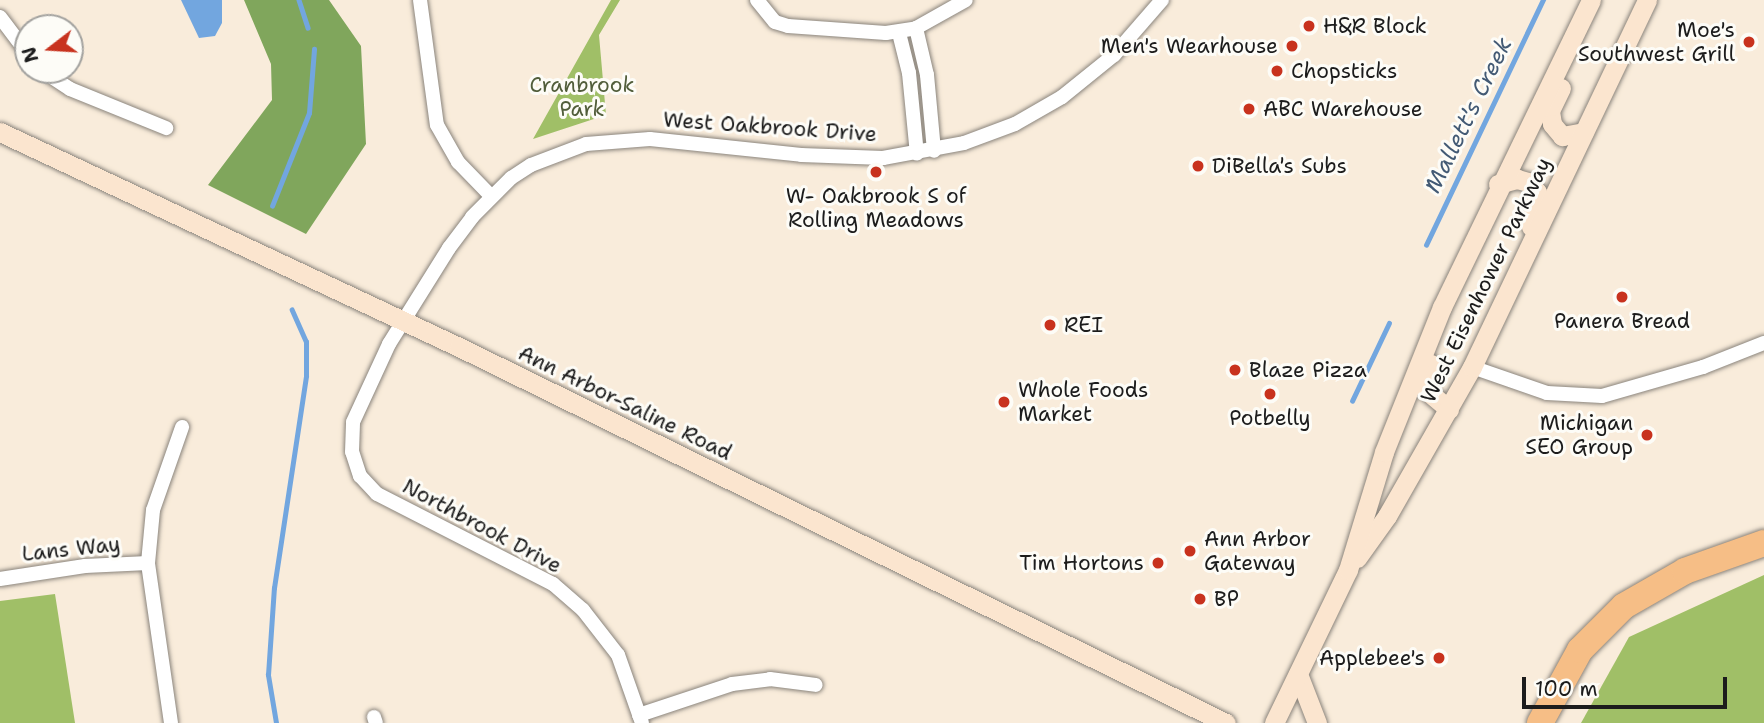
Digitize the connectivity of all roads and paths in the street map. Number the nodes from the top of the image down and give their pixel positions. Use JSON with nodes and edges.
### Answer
{"nodes":[{"id":1,"x":420,"y":0,"type":"edge"},
{"id":2,"x":757,"y":0,"type":"edge"},
{"id":3,"x":966,"y":0,"type":"edge"},
{"id":4,"x":1162,"y":0,"type":"edge"},
{"id":5,"x":1591,"y":0,"type":"edge"},
{"id":6,"x":1597,"y":0,"type":"edge"},
{"id":7,"x":1647,"y":0,"type":"edge"},
{"id":8,"x":0,"y":18,"type":"edge"},
{"id":9,"x":916,"y":28,"type":"junction"},
{"id":10,"x":899,"y":33,"type":"junction"},
{"id":11,"x":14,"y":36,"type":"edge"},
{"id":12,"x":63,"y":84,"type":"edge"},
{"id":13,"x":166,"y":128,"type":"dead end"},
{"id":14,"x":0,"y":132,"type":"edge"},
{"id":15,"x":1584,"y":132,"type":"junction"},
{"id":16,"x":934,"y":151,"type":"junction"},
{"id":17,"x":917,"y":154,"type":"junction"},
{"id":18,"x":1498,"y":184,"type":"junction"},
{"id":19,"x":491,"y":196,"type":"junction"},
{"id":20,"x":1482,"y":227,"type":"junction"},
{"id":21,"x":403,"y":321,"type":"junction"},
{"id":22,"x":1488,"y":332,"type":"junction"},
{"id":23,"x":1764,"y":343,"type":"edge"},
{"id":24,"x":1472,"y":367,"type":"junction"},
{"id":25,"x":1449,"y":409,"type":"junction"},
{"id":26,"x":182,"y":427,"type":"dead end"},
{"id":27,"x":1764,"y":543,"type":"edge"},
{"id":28,"x":148,"y":563,"type":"junction"},
{"id":29,"x":1348,"y":570,"type":"junction"},
{"id":30,"x":0,"y":579,"type":"edge"},
{"id":31,"x":1298,"y":674,"type":"junction"},
{"id":32,"x":816,"y":685,"type":"dead end"},
{"id":33,"x":641,"y":719,"type":"edge"},
{"id":34,"x":171,"y":723,"type":"edge"},
{"id":35,"x":1226,"y":723,"type":"edge"},
{"id":36,"x":1274,"y":723,"type":"edge"},
{"id":37,"x":1317,"y":723,"type":"edge"},
{"id":38,"x":1539,"y":723,"type":"edge"}],
"edges":[{"from":1,"to":19,"type":"street"},
{"from":2,"to":10,"type":"street"},
{"from":3,"to":9,"type":"street"},
{"from":4,"to":16,"type":"street","name":"West Oakbrook Drive"},
{"from":5,"to":18,"type":"main road","name":"West Eisenhower Parkway"},
{"from":6,"to":15,"type":"main road"},
{"from":7,"to":15,"type":"main road","name":"West Eisenhower Parkway"},
{"from":8,"to":11,"type":"street"},
{"from":9,"to":10,"type":"street"},
{"from":9,"to":16,"type":"street"},
{"from":10,"to":17,"type":"street"},
{"from":12,"to":13,"type":"street"},
{"from":14,"to":21,"type":"main road","name":"Ann Arbor-Saline Road"},
{"from":15,"to":22,"type":"main road","name":"West Eisenhower Parkway"},
{"from":16,"to":17,"type":"street","name":"West Oakbrook Drive"},
{"from":17,"to":19,"type":"street","name":"West Oakbrook Drive"},
{"from":18,"to":20,"type":"main road","name":"West Eisenhower Parkway"},
{"from":18,"to":22,"type":"main road"},
{"from":19,"to":21,"type":"street","name":"West Oakbrook Drive"},
{"from":20,"to":25,"type":"main road"},
{"from":20,"to":29,"type":"main road","name":"West Eisenhower Parkway"},
{"from":21,"to":33,"type":"street","name":"Northbrook Drive"},
{"from":21,"to":35,"type":"main road","name":"Ann Arbor-Saline Road"},
{"from":22,"to":24,"type":"main road","name":"West Eisenhower Parkway"},
{"from":23,"to":24,"type":"street"},
{"from":24,"to":25,"type":"main road","name":"West Eisenhower Parkway"},
{"from":25,"to":29,"type":"main road","name":"West Eisenhower Parkway"},
{"from":26,"to":28,"type":"street"},
{"from":27,"to":38,"type":"highway"},
{"from":28,"to":30,"type":"street","name":"Lans Way"},
{"from":28,"to":34,"type":"street"},
{"from":29,"to":31,"type":"main road","name":"West Eisenhower Parkway"},
{"from":31,"to":36,"type":"main road","name":"West Eisenhower Parkway"},
{"from":31,"to":37,"type":"main road"},
{"from":32,"to":33,"type":"street"}]}
